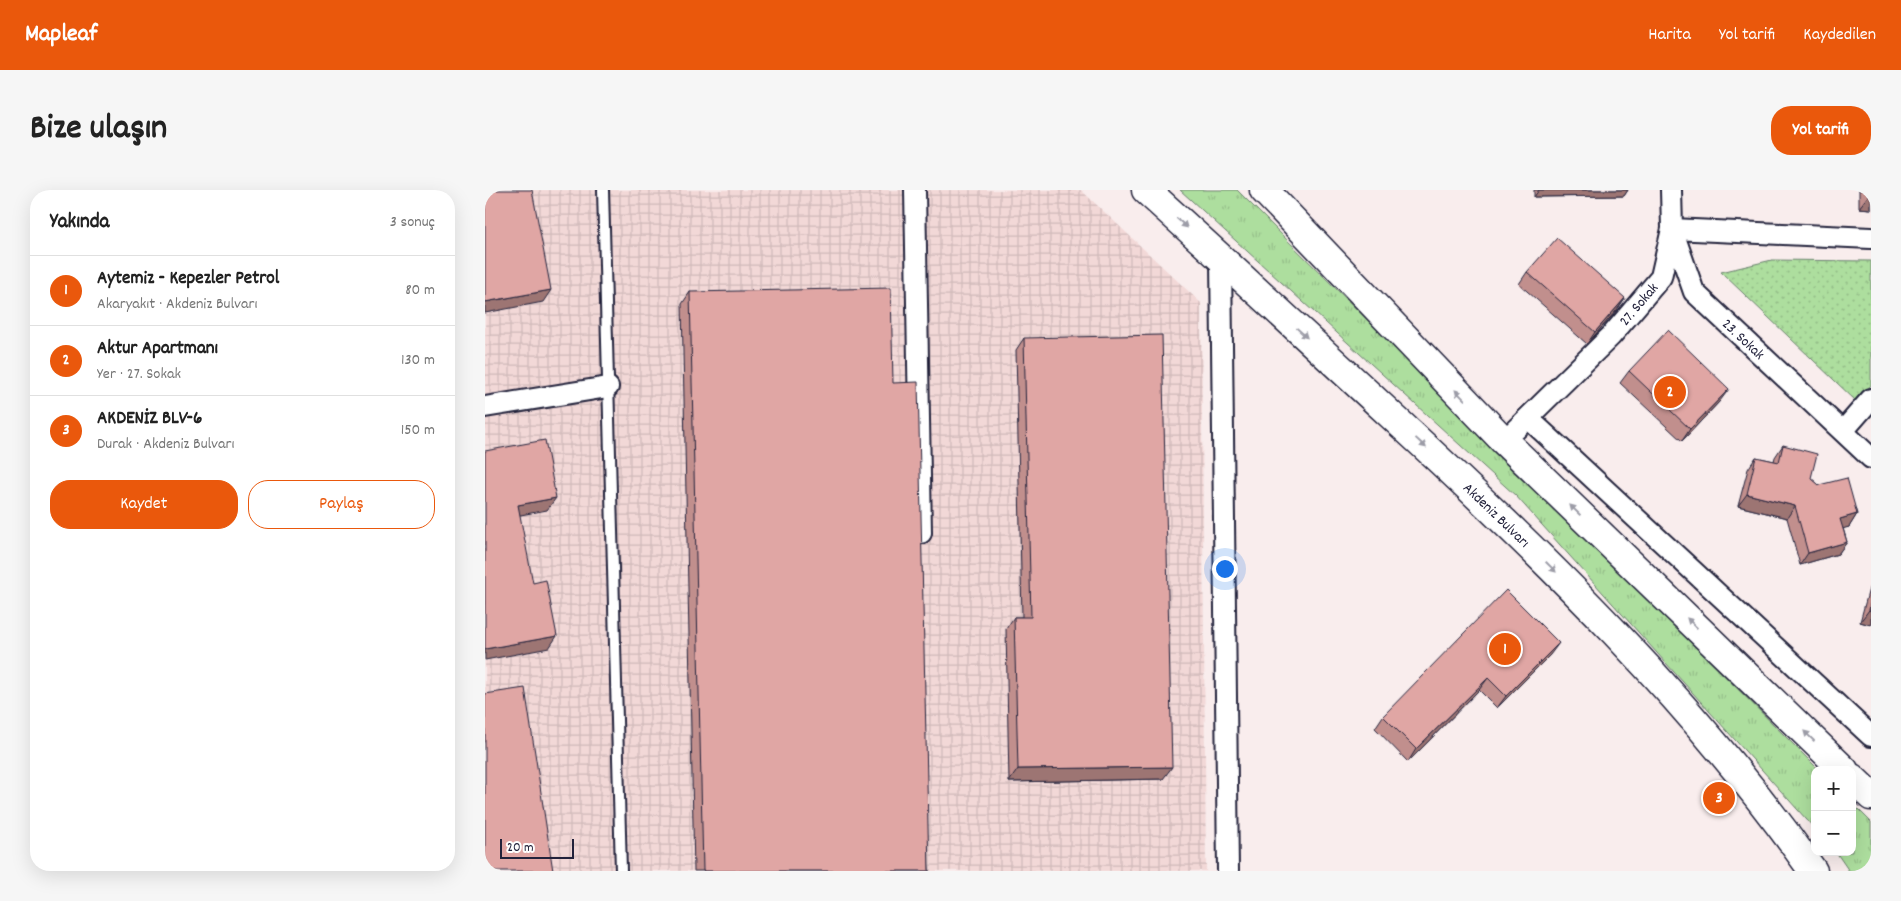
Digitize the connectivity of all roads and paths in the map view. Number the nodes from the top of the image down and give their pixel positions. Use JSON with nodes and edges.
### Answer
{"nodes":[{"id":1,"x":603,"y":190,"type":"edge"},
{"id":2,"x":915,"y":190,"type":"edge"},
{"id":3,"x":1146,"y":190,"type":"edge"},
{"id":4,"x":1264,"y":190,"type":"edge"},
{"id":5,"x":1671,"y":190,"type":"edge"},
{"id":6,"x":1672,"y":230,"type":"junction"},
{"id":7,"x":1871,"y":238,"type":"edge"},
{"id":8,"x":1221,"y":258,"type":"junction"},
{"id":9,"x":608,"y":387,"type":"junction"},
{"id":10,"x":1871,"y":398,"type":"edge"},
{"id":11,"x":485,"y":407,"type":"edge"},
{"id":12,"x":1528,"y":418,"type":"junction"},
{"id":13,"x":1843,"y":431,"type":"junction"},
{"id":14,"x":1504,"y":441,"type":"junction"},
{"id":15,"x":1871,"y":458,"type":"edge"},
{"id":16,"x":921,"y":555,"type":"edge"},
{"id":17,"x":1871,"y":736,"type":"edge"},
{"id":18,"x":1840,"y":766,"type":"edge"},
{"id":19,"x":1856,"y":782,"type":"edge"},
{"id":20,"x":1871,"y":796,"type":"edge"},
{"id":21,"x":621,"y":871,"type":"edge"},
{"id":22,"x":1228,"y":871,"type":"edge"},
{"id":23,"x":1813,"y":871,"type":"edge"}],
"edges":[{"from":1,"to":9,"type":"lane"},
{"from":2,"to":16,"type":"street"},
{"from":3,"to":8,"type":"main road","name":"Akdeniz Bulvarı","one_way":true},
{"from":14,"to":4,"type":"main road","one_way":true},
{"from":5,"to":6,"type":"street","name":"23. Sokak"},
{"from":6,"to":7,"type":"street"},
{"from":6,"to":12,"type":"street","name":"27. Sokak"},
{"from":6,"to":13,"type":"street","name":"23. Sokak"},
{"from":8,"to":22,"type":"street"},
{"from":8,"to":23,"type":"main road","name":"Akdeniz Bulvarı","one_way":true},
{"from":9,"to":11,"type":"street"},
{"from":9,"to":21,"type":"lane"},
{"from":10,"to":13,"type":"street"},
{"from":12,"to":14,"type":"street","name":"27. Sokak"},
{"from":12,"to":17,"type":"street"},
{"from":13,"to":15,"type":"street","name":"23. Sokak"},
{"from":18,"to":14,"type":"main road","one_way":true},
{"from":19,"to":20,"type":"main road"}]}
